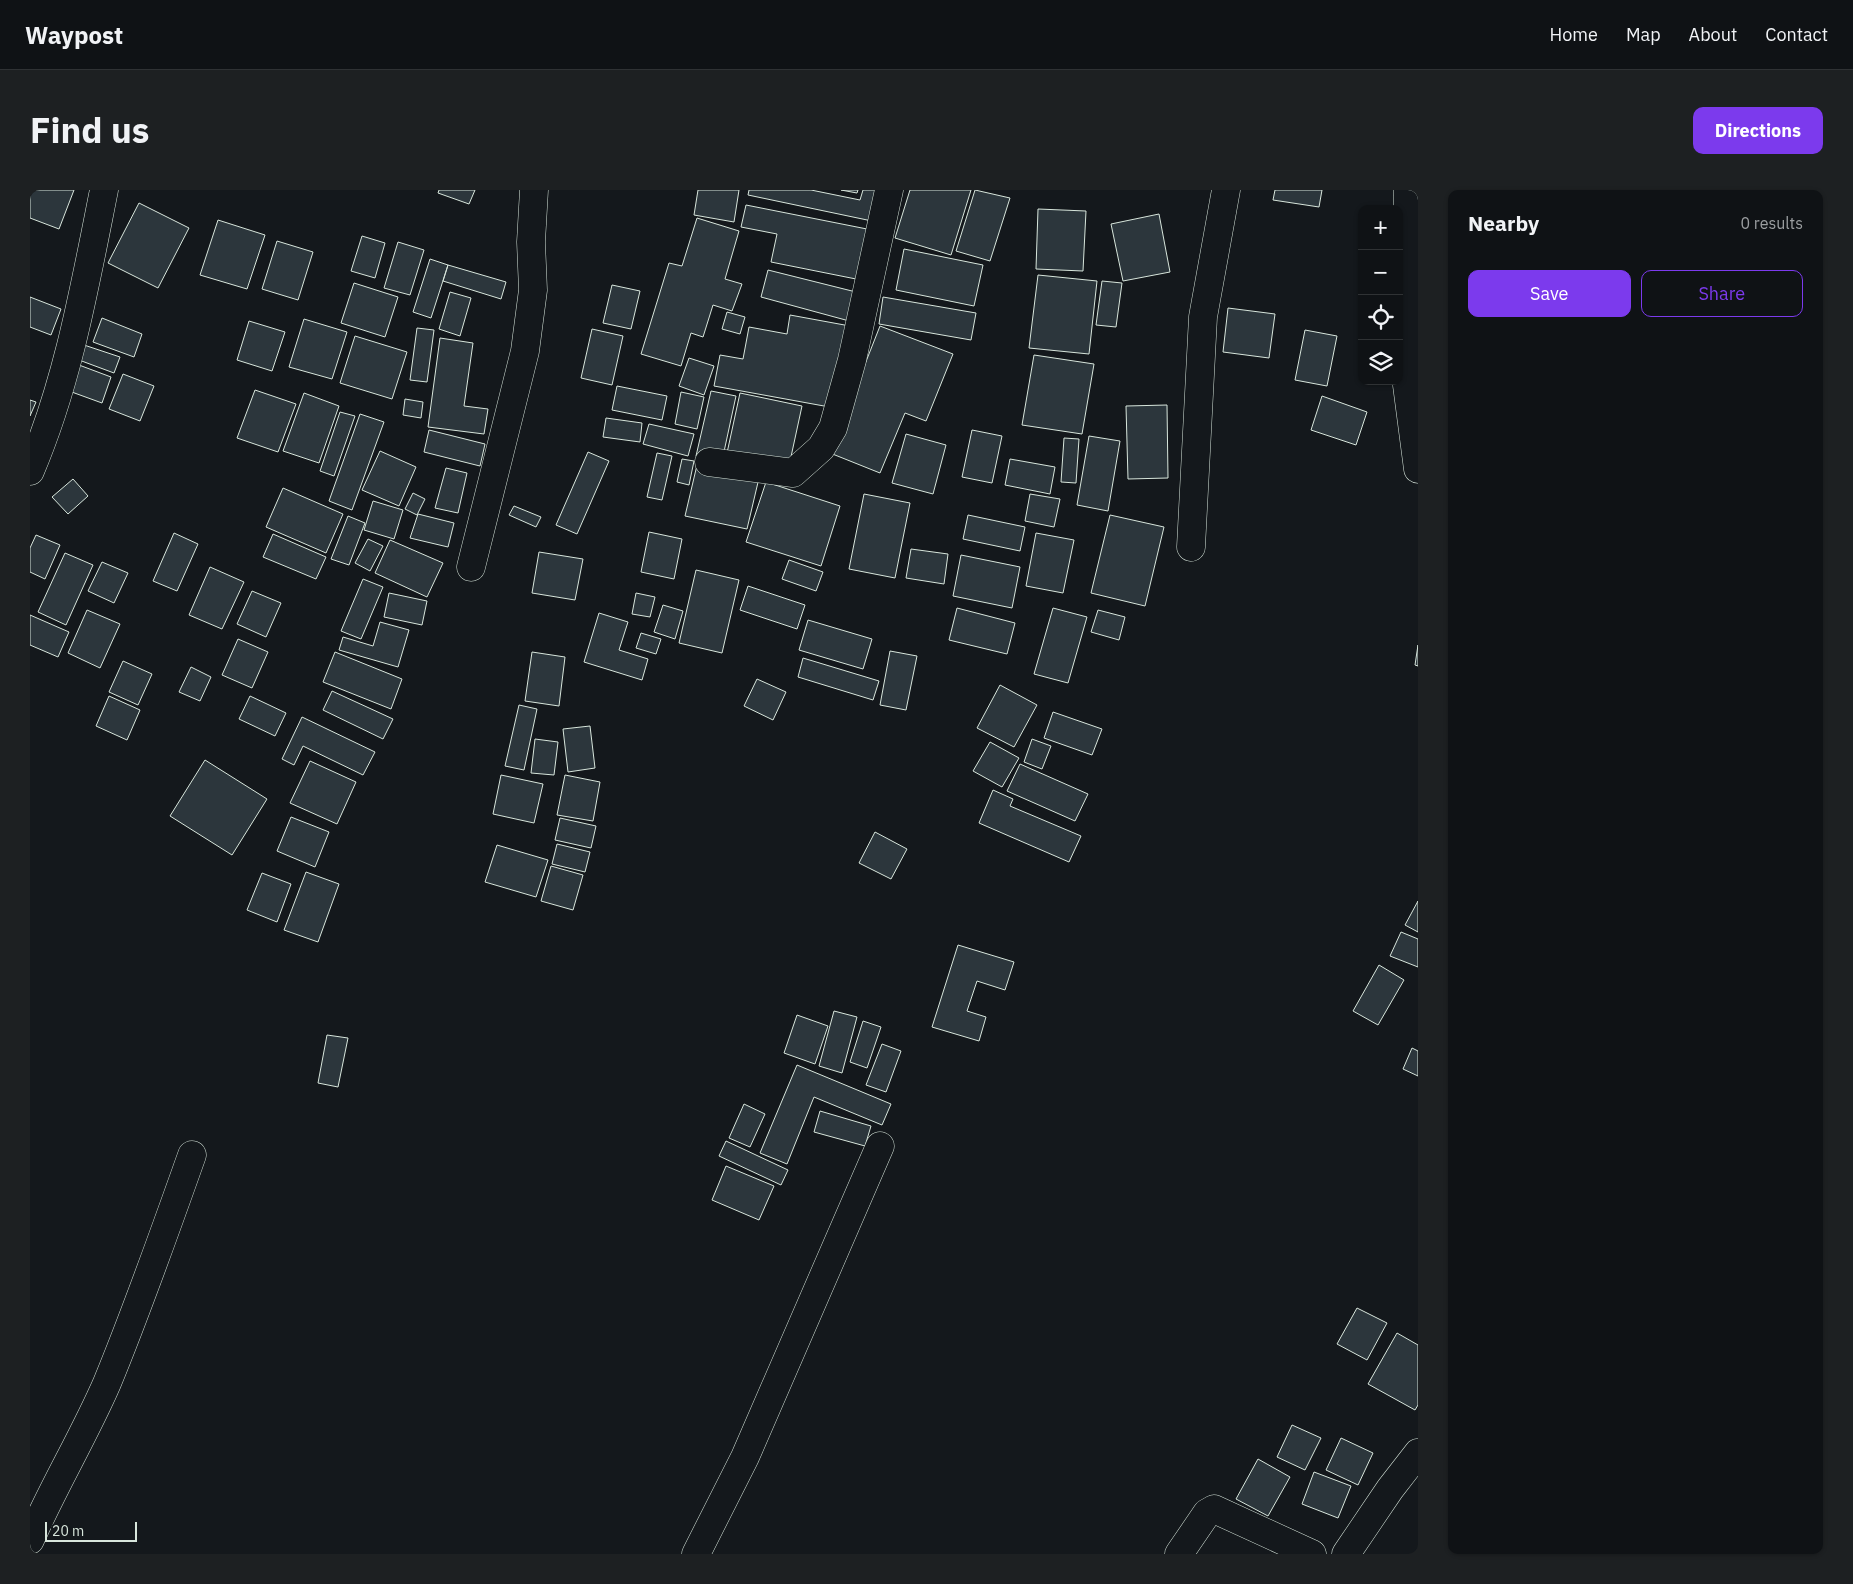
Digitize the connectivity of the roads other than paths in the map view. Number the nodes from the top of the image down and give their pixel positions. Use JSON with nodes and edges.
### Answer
{"nodes":[{"id":1,"x":104,"y":190,"type":"edge"},
{"id":2,"x":534,"y":190,"type":"edge"},
{"id":3,"x":889,"y":190,"type":"edge"},
{"id":4,"x":1226,"y":190,"type":"edge"},
{"id":5,"x":1408,"y":190,"type":"edge"},
{"id":6,"x":709,"y":462,"type":"dead end"},
{"id":7,"x":1418,"y":469,"type":"edge"},
{"id":8,"x":30,"y":471,"type":"edge"},
{"id":9,"x":1191,"y":547,"type":"dead end"},
{"id":10,"x":470,"y":567,"type":"dead end"},
{"id":11,"x":880,"y":1146,"type":"dead end"},
{"id":12,"x":192,"y":1155,"type":"dead end"},
{"id":13,"x":1418,"y":1454,"type":"edge"},
{"id":14,"x":30,"y":1540,"type":"edge"},
{"id":15,"x":696,"y":1554,"type":"edge"},
{"id":16,"x":1179,"y":1554,"type":"edge"},
{"id":17,"x":1312,"y":1554,"type":"edge"},
{"id":18,"x":1346,"y":1554,"type":"edge"}],
"edges":[{"from":1,"to":8,"type":"street"},
{"from":2,"to":10,"type":"street"},
{"from":3,"to":6,"type":"street"},
{"from":4,"to":9,"type":"street"},
{"from":5,"to":7,"type":"street"},
{"from":11,"to":15,"type":"street"},
{"from":12,"to":14,"type":"street"},
{"from":13,"to":18,"type":"street"},
{"from":16,"to":17,"type":"street"}]}
